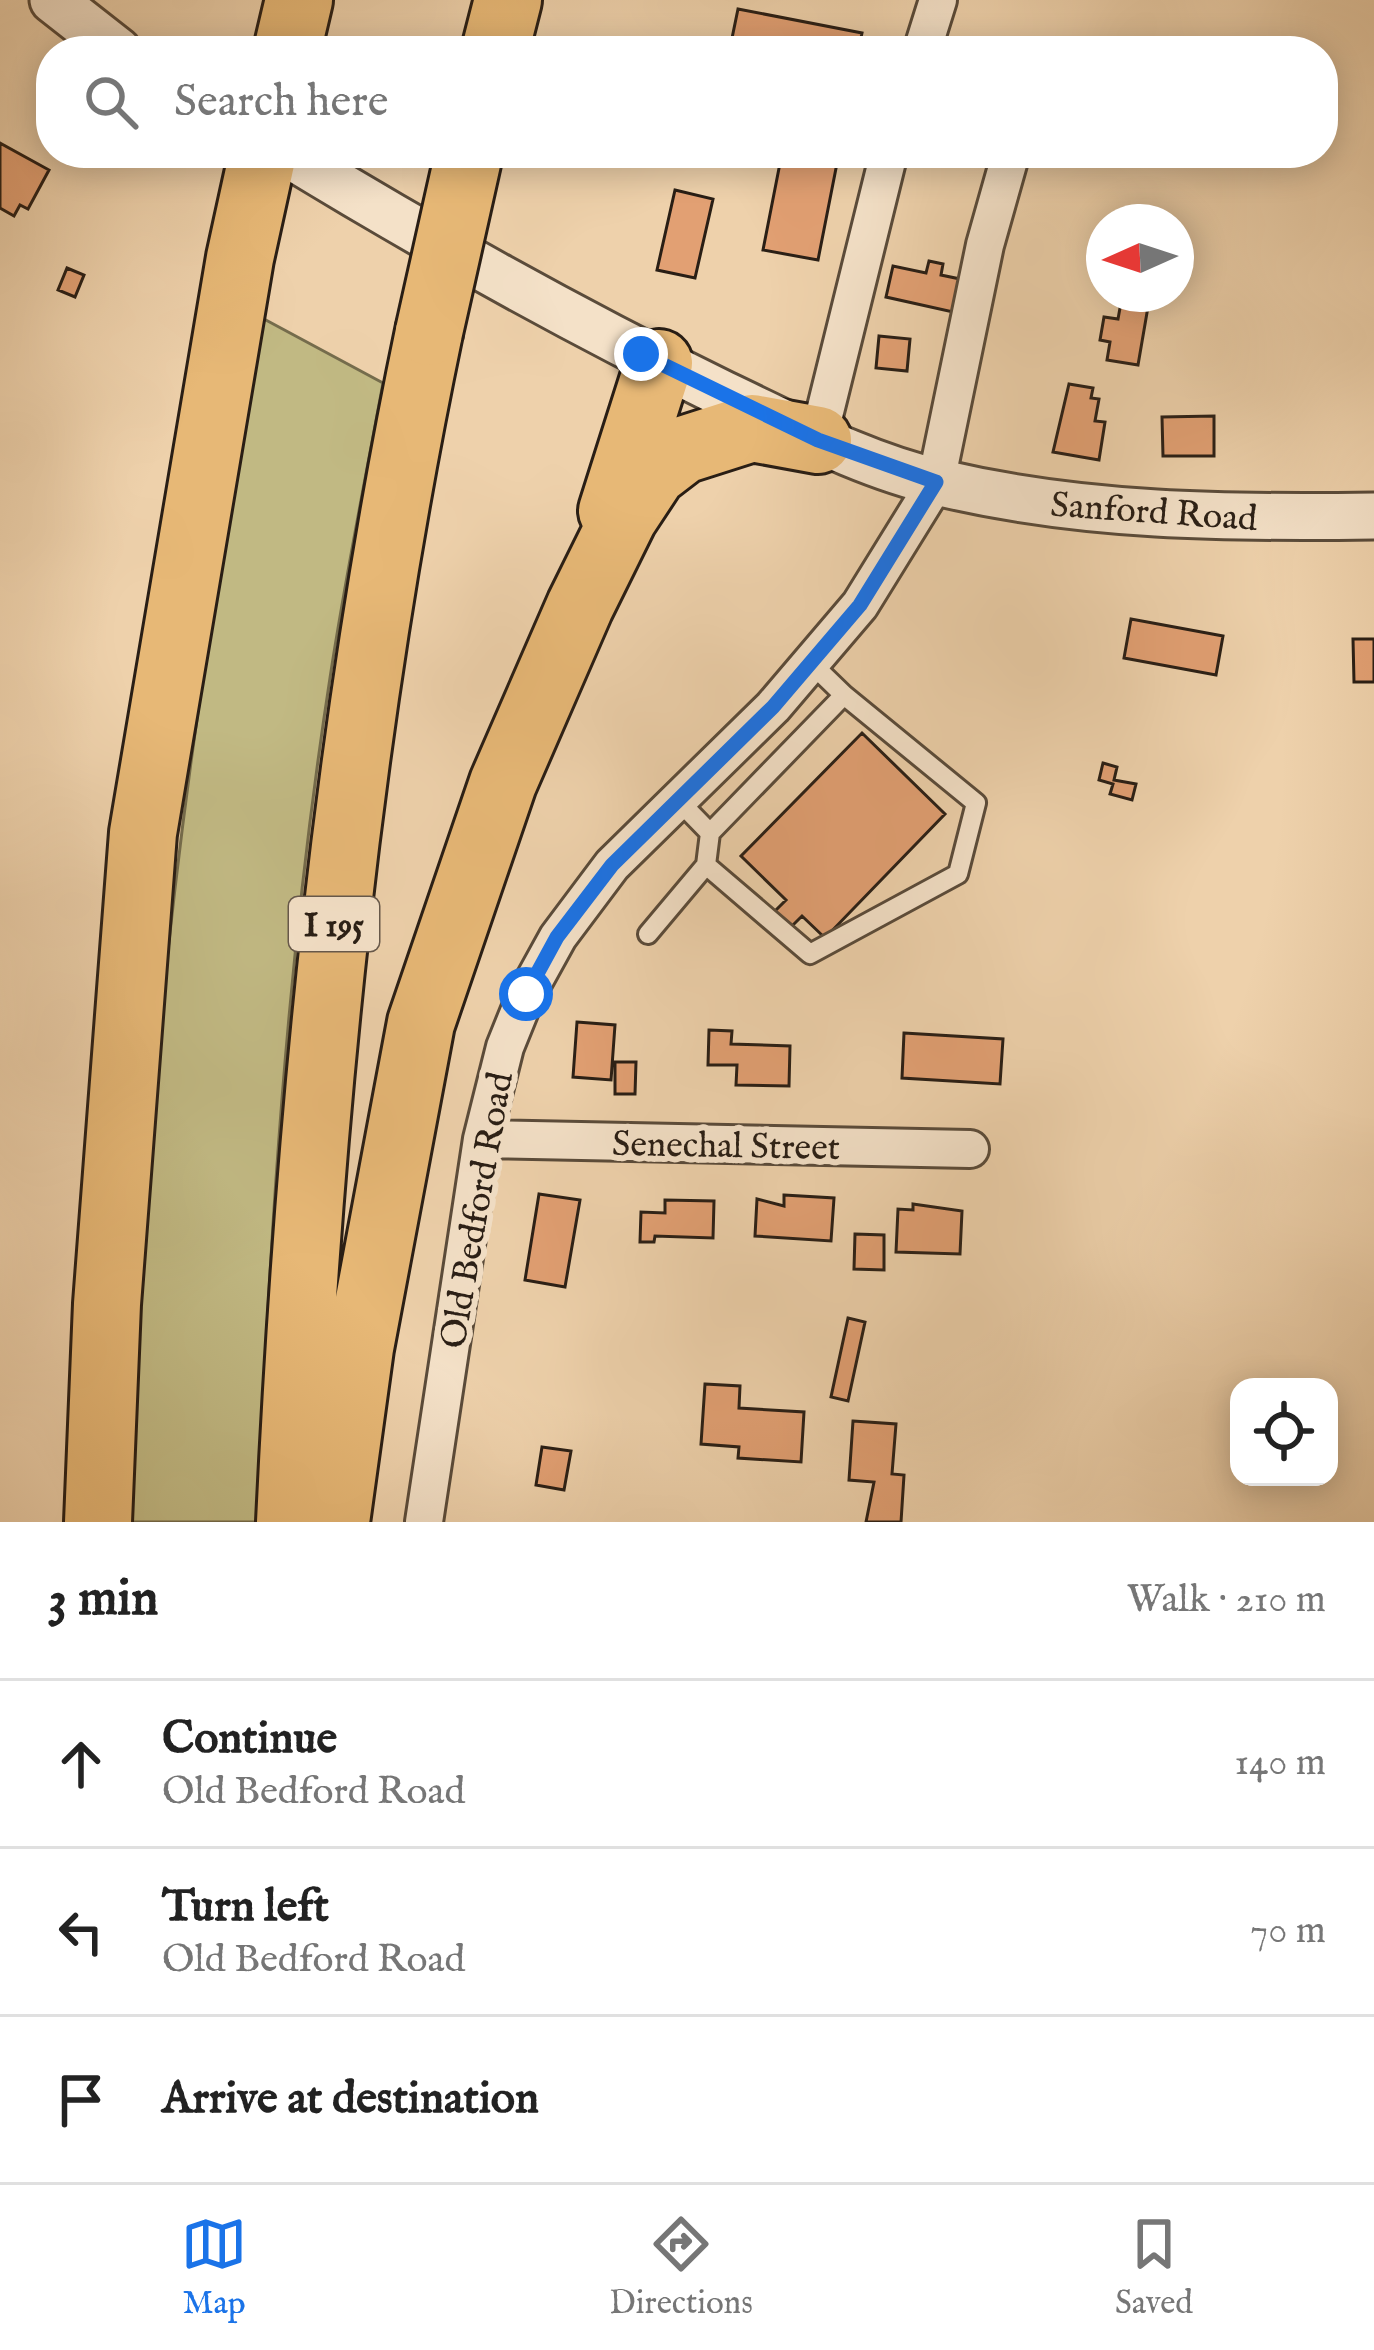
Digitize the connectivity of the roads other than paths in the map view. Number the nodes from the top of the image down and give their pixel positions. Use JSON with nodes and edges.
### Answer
{"nodes":[{"id":1,"x":53,"y":0,"type":"edge"},
{"id":2,"x":299,"y":0,"type":"edge"},
{"id":3,"x":508,"y":0,"type":"edge"},
{"id":4,"x":938,"y":0,"type":"edge"},
{"id":5,"x":99,"y":36,"type":"edge"},
{"id":6,"x":291,"y":36,"type":"edge"},
{"id":7,"x":499,"y":36,"type":"edge"},
{"id":8,"x":927,"y":36,"type":"edge"},
{"id":9,"x":260,"y":168,"type":"edge"},
{"id":10,"x":313,"y":168,"type":"edge"},
{"id":11,"x":466,"y":168,"type":"edge"},
{"id":12,"x":885,"y":168,"type":"edge"},
{"id":13,"x":1008,"y":168,"type":"edge"},
{"id":14,"x":659,"y":363,"type":"junction"},
{"id":15,"x":818,"y":440,"type":"junction"},
{"id":16,"x":936,"y":482,"type":"junction"},
{"id":17,"x":1374,"y":516,"type":"edge"},
{"id":18,"x":580,"y":606,"type":"junction"},
{"id":19,"x":812,"y":664,"type":"junction"},
{"id":20,"x":844,"y":695,"type":"junction"},
{"id":21,"x":678,"y":800,"type":"junction"},
{"id":22,"x":710,"y":833,"type":"junction"},
{"id":23,"x":706,"y":865,"type":"junction"},
{"id":24,"x":648,"y":934,"type":"dead end"},
{"id":25,"x":482,"y":1139,"type":"junction"},
{"id":26,"x":970,"y":1149,"type":"dead end"},
{"id":27,"x":98,"y":1522,"type":"edge"},
{"id":28,"x":290,"y":1522,"type":"edge"},
{"id":29,"x":336,"y":1522,"type":"edge"},
{"id":30,"x":424,"y":1522,"type":"edge"}],
"edges":[{"from":1,"to":5,"type":"street"},
{"from":2,"to":6,"type":"highway"},
{"from":3,"to":7,"type":"highway"},
{"from":4,"to":8,"type":"street"},
{"from":9,"to":27,"type":"highway"},
{"from":10,"to":14,"type":"street"},
{"from":11,"to":28,"type":"highway","number":"I 195","bridge":true},
{"from":12,"to":15,"type":"street"},
{"from":13,"to":16,"type":"street","name":"Old Bedford Road"},
{"from":14,"to":15,"type":"street"},
{"from":14,"to":18,"type":"highway"},
{"from":15,"to":16,"type":"street"},
{"from":15,"to":18,"type":"highway"},
{"from":16,"to":17,"type":"street","name":"Sanford Road"},
{"from":16,"to":19,"type":"street","name":"Old Bedford Road"},
{"from":18,"to":29,"type":"highway"},
{"from":19,"to":20,"type":"lane"},
{"from":19,"to":21,"type":"street","name":"Old Bedford Road"},
{"from":20,"to":22,"type":"lane"},
{"from":20,"to":23,"type":"lane"},
{"from":21,"to":22,"type":"lane"},
{"from":21,"to":25,"type":"street","name":"Old Bedford Road"},
{"from":22,"to":23,"type":"lane"},
{"from":23,"to":24,"type":"lane"},
{"from":25,"to":26,"type":"street","name":"Senechal Street"},
{"from":25,"to":30,"type":"street","name":"Old Bedford Road"}]}
